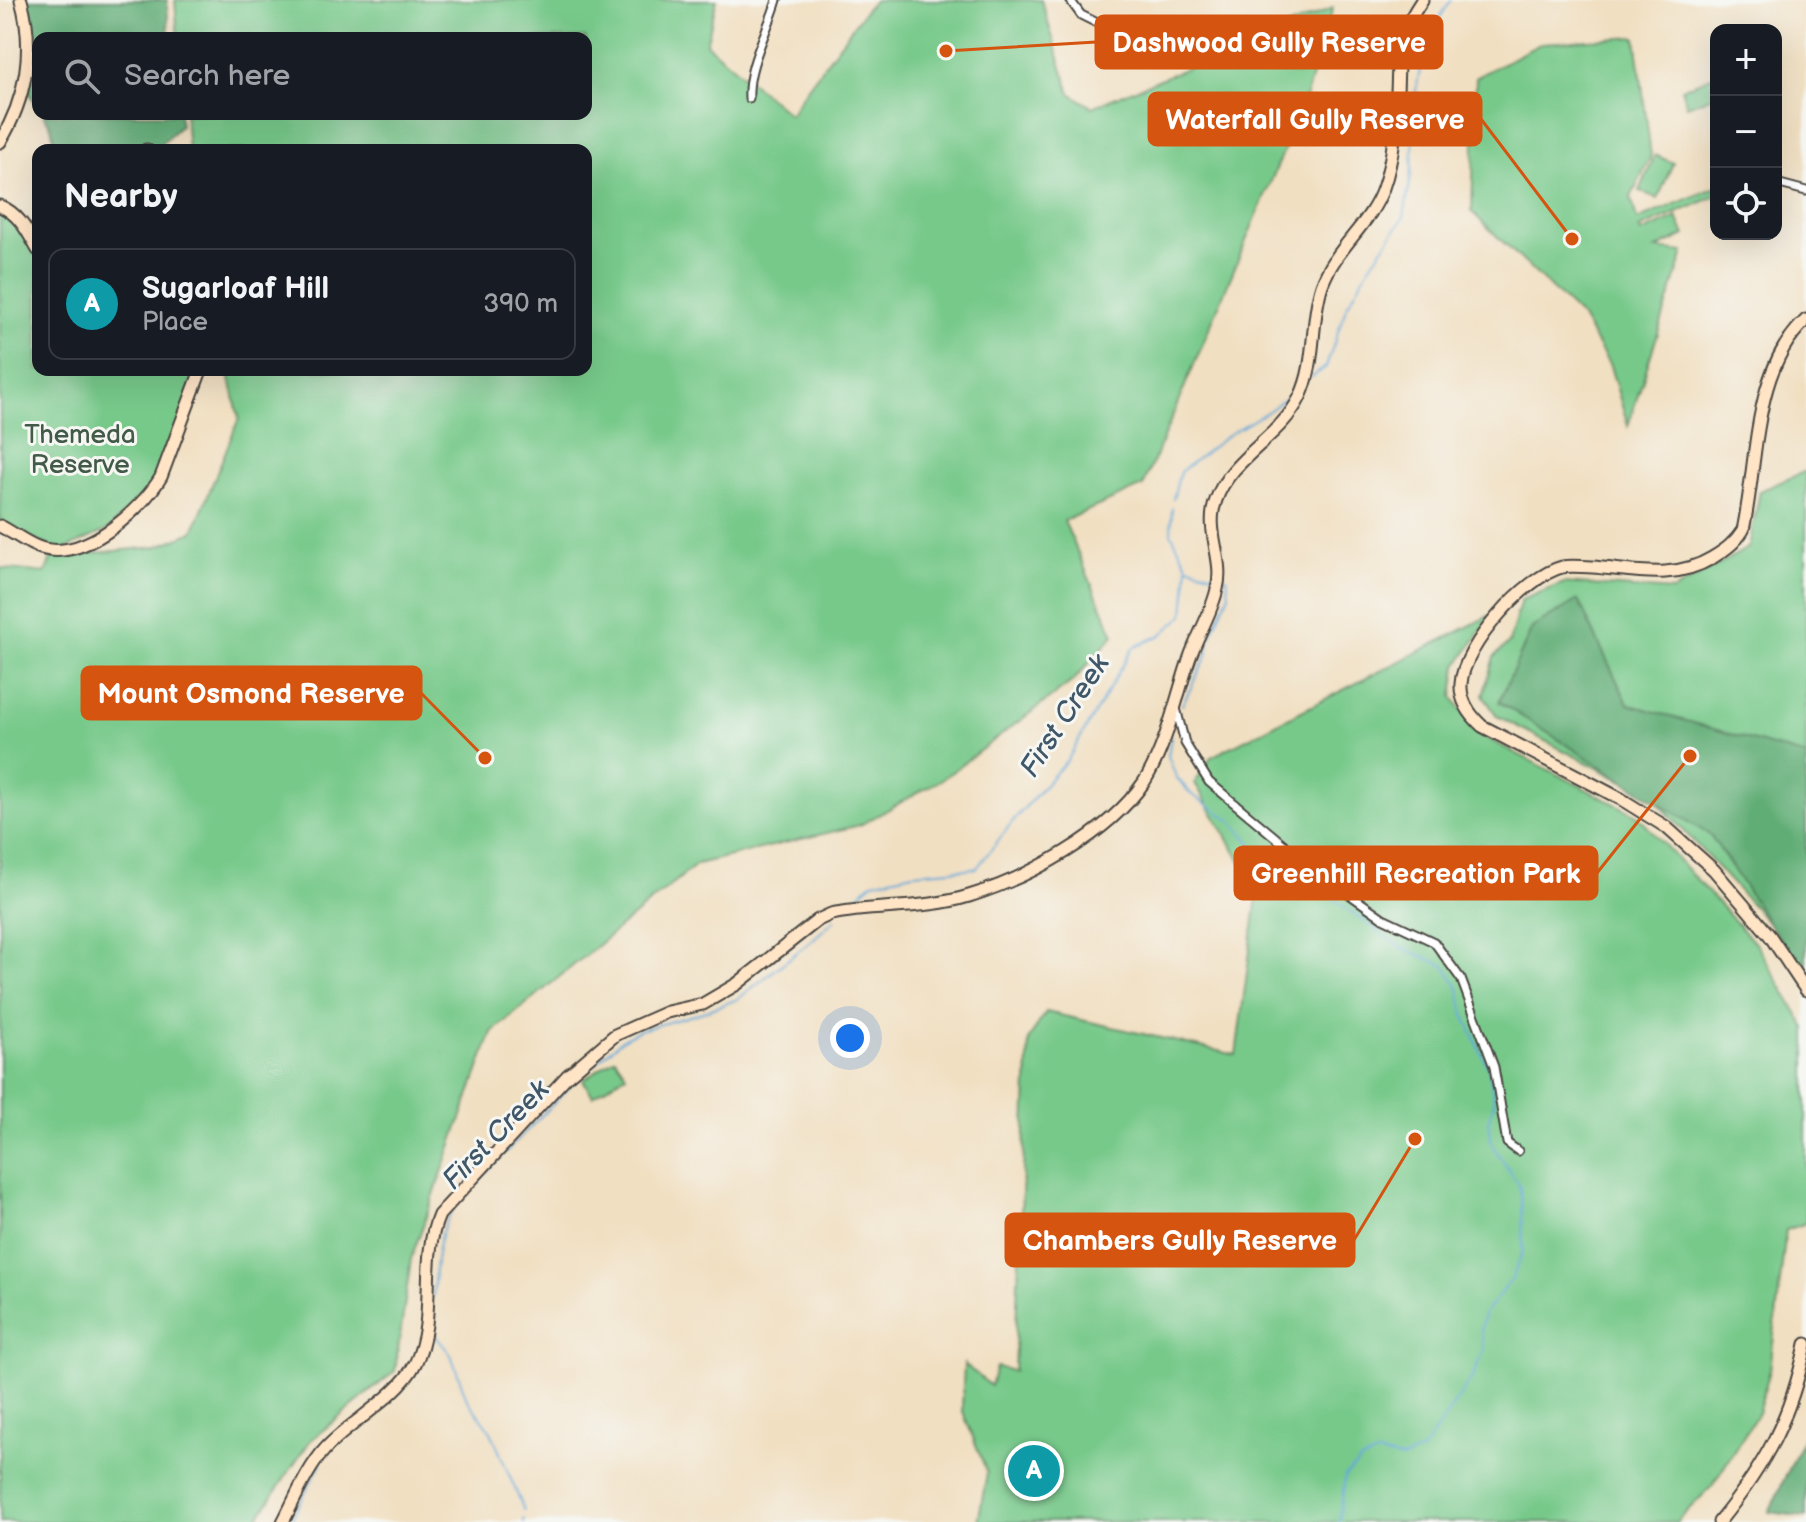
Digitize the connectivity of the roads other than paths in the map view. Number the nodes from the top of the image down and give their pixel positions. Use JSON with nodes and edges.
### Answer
{"nodes":[{"id":1,"x":21,"y":0,"type":"edge"},
{"id":2,"x":777,"y":0,"type":"edge"},
{"id":3,"x":1070,"y":0,"type":"edge"},
{"id":4,"x":1422,"y":0,"type":"edge"},
{"id":5,"x":1171,"y":30,"type":"junction"},
{"id":6,"x":1202,"y":30,"type":"dead end"},
{"id":7,"x":1173,"y":45,"type":"dead end"},
{"id":8,"x":749,"y":98,"type":"dead end"},
{"id":9,"x":0,"y":142,"type":"edge"},
{"id":10,"x":1782,"y":185,"type":"edge"},
{"id":11,"x":1806,"y":191,"type":"edge"},
{"id":12,"x":0,"y":206,"type":"edge"},
{"id":13,"x":32,"y":240,"type":"edge"},
{"id":14,"x":1806,"y":320,"type":"edge"},
{"id":15,"x":199,"y":376,"type":"edge"},
{"id":16,"x":0,"y":526,"type":"edge"},
{"id":17,"x":1175,"y":704,"type":"junction"},
{"id":18,"x":1806,"y":990,"type":"edge"},
{"id":19,"x":1518,"y":1151,"type":"dead end"},
{"id":20,"x":1806,"y":1344,"type":"edge"},
{"id":21,"x":283,"y":1522,"type":"edge"},
{"id":22,"x":1719,"y":1522,"type":"edge"}],
"edges":[{"from":1,"to":9,"type":"street"},
{"from":2,"to":8,"type":"street"},
{"from":3,"to":5,"type":"street"},
{"from":4,"to":17,"type":"street"},
{"from":5,"to":6,"type":"street"},
{"from":5,"to":7,"type":"street"},
{"from":10,"to":11,"type":"street"},
{"from":12,"to":13,"type":"street"},
{"from":14,"to":18,"type":"street"},
{"from":15,"to":16,"type":"street"},
{"from":17,"to":19,"type":"street"},
{"from":17,"to":21,"type":"street"},
{"from":20,"to":22,"type":"street"}]}
